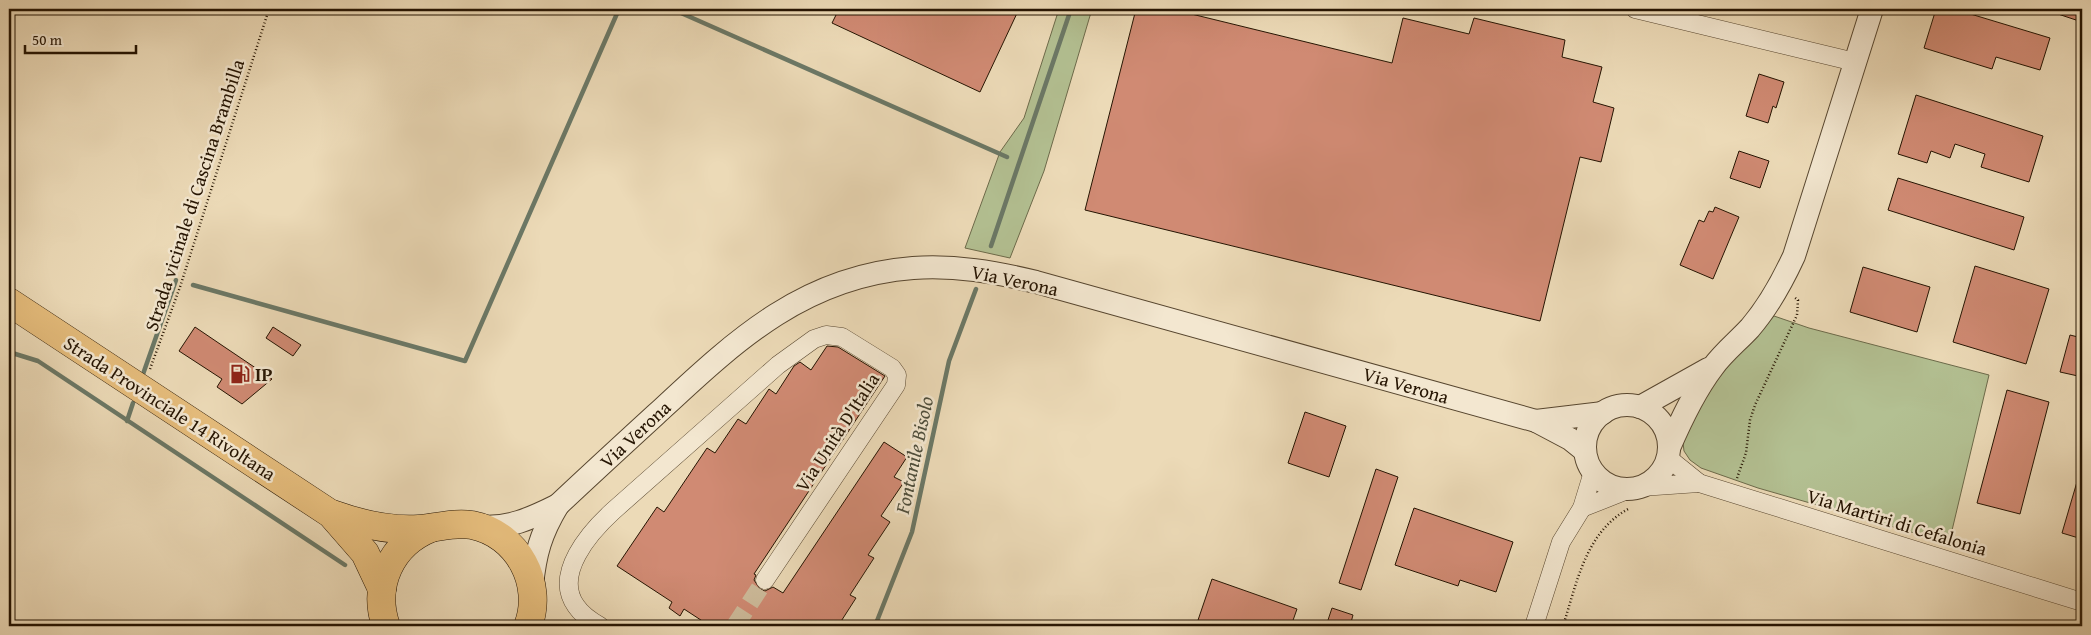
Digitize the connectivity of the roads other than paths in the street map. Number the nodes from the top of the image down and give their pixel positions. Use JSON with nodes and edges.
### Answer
{"nodes":[{"id":1,"x":1635,"y":9,"type":"edge"},
{"id":2,"x":1872,"y":9,"type":"edge"},
{"id":3,"x":1855,"y":62,"type":"junction"},
{"id":4,"x":9,"y":302,"type":"edge"},
{"id":5,"x":1713,"y":366,"type":"junction"},
{"id":6,"x":1640,"y":407,"type":"junction"},
{"id":7,"x":1603,"y":413,"type":"junction"},
{"id":8,"x":1536,"y":421,"type":"junction"},
{"id":9,"x":1668,"y":453,"type":"junction"},
{"id":10,"x":1589,"y":461,"type":"junction"},
{"id":11,"x":1699,"y":483,"type":"junction"},
{"id":12,"x":1634,"y":494,"type":"junction"},
{"id":13,"x":558,"y":505,"type":"junction"},
{"id":14,"x":1582,"y":508,"type":"junction"},
{"id":15,"x":331,"y":514,"type":"junction"},
{"id":16,"x":473,"y":526,"type":"junction"},
{"id":17,"x":435,"y":527,"type":"junction"},
{"id":18,"x":765,"y":580,"type":"tunnel mouth"},
{"id":19,"x":382,"y":589,"type":"junction"},
{"id":20,"x":2082,"y":602,"type":"edge"},
{"id":21,"x":533,"y":612,"type":"edge"},
{"id":22,"x":386,"y":626,"type":"edge"},
{"id":23,"x":600,"y":626,"type":"edge"},
{"id":24,"x":1534,"y":626,"type":"edge"}],
"edges":[{"from":1,"to":3,"type":"street"},
{"from":2,"to":3,"type":"street"},
{"from":3,"to":5,"type":"street"},
{"from":4,"to":15,"type":"main road","name":"Strada Provinciale 14 Rivoltana"},
{"from":5,"to":6,"type":"street"},
{"from":5,"to":9,"type":"street"},
{"from":6,"to":7,"type":"street"},
{"from":6,"to":9,"type":"street"},
{"from":7,"to":8,"type":"street","name":"Via Verona"},
{"from":7,"to":10,"type":"street"},
{"from":8,"to":10,"type":"street","name":"Via Verona"},
{"from":8,"to":13,"type":"street","name":"Via Verona"},
{"from":9,"to":11,"type":"street","name":"Via Martiri di Cefalonia"},
{"from":9,"to":12,"type":"street"},
{"from":10,"to":12,"type":"street"},
{"from":10,"to":14,"type":"street"},
{"from":11,"to":12,"type":"street","name":"Via Martiri di Cefalonia"},
{"from":11,"to":20,"type":"street","name":"Via Martiri di Cefalonia"},
{"from":12,"to":14,"type":"street","name":"Via Martiri di Cefalonia"},
{"from":13,"to":16,"type":"street","name":"Via Verona"},
{"from":13,"to":21,"type":"street","name":"Via Verona"},
{"from":14,"to":24,"type":"street"},
{"from":15,"to":17,"type":"main road","name":"Strada Provinciale 14 Rivoltana"},
{"from":15,"to":19,"type":"main road","name":"Strada Provinciale 14 Rivoltana"},
{"from":16,"to":17,"type":"main road","name":"Strada Provinciale 14 Rivoltana"},
{"from":16,"to":21,"type":"main road","name":"Strada Provinciale 14 Rivoltana"},
{"from":17,"to":19,"type":"main road","name":"Strada Provinciale 14 Rivoltana"},
{"from":18,"to":23,"type":"street","name":"Via Unità D'Italia"},
{"from":19,"to":22,"type":"main road","name":"Strada Provinciale 14 Rivoltana"}]}
